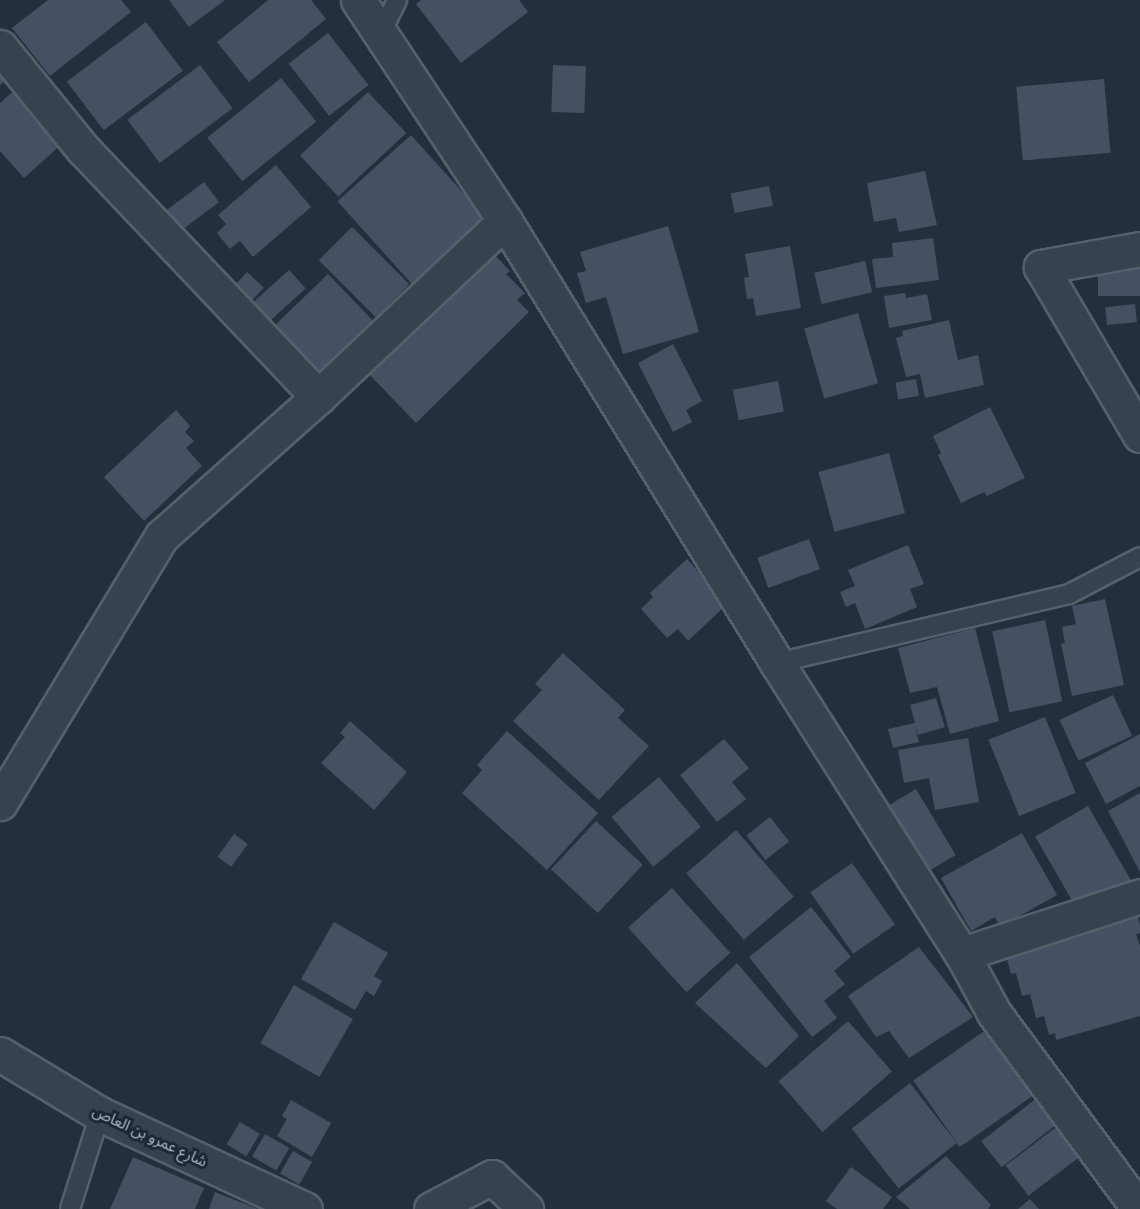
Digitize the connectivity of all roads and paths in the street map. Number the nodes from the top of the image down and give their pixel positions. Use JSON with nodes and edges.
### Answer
{"nodes":[{"id":1,"x":358,"y":0,"type":"edge"},
{"id":2,"x":397,"y":0,"type":"edge"},
{"id":3,"x":381,"y":33,"type":"junction"},
{"id":4,"x":0,"y":47,"type":"edge"},
{"id":5,"x":505,"y":220,"type":"junction"},
{"id":6,"x":1140,"y":249,"type":"edge"},
{"id":7,"x":318,"y":397,"type":"junction"},
{"id":8,"x":1140,"y":435,"type":"edge"},
{"id":9,"x":1140,"y":556,"type":"edge"},
{"id":10,"x":777,"y":663,"type":"junction"},
{"id":11,"x":0,"y":803,"type":"edge"},
{"id":12,"x":1140,"y":896,"type":"edge"},
{"id":13,"x":962,"y":954,"type":"junction"},
{"id":14,"x":0,"y":1054,"type":"edge"},
{"id":15,"x":100,"y":1114,"type":"junction"},
{"id":16,"x":70,"y":1209,"type":"edge"},
{"id":17,"x":305,"y":1209,"type":"edge"},
{"id":18,"x":431,"y":1209,"type":"edge"},
{"id":19,"x":526,"y":1209,"type":"edge"},
{"id":20,"x":1139,"y":1209,"type":"edge"}],
"edges":[{"from":1,"to":3,"type":"street"},
{"from":2,"to":3,"type":"lane"},
{"from":3,"to":5,"type":"street"},
{"from":4,"to":7,"type":"street"},
{"from":5,"to":7,"type":"street"},
{"from":5,"to":10,"type":"street"},
{"from":6,"to":8,"type":"street"},
{"from":7,"to":11,"type":"street"},
{"from":9,"to":10,"type":"lane"},
{"from":10,"to":13,"type":"street"},
{"from":12,"to":13,"type":"street"},
{"from":13,"to":20,"type":"street"},
{"from":14,"to":15,"type":"street","name":"شارع عمرو بن العاص"},
{"from":15,"to":16,"type":"lane"},
{"from":15,"to":17,"type":"street","name":"شارع عمرو بن العاص"},
{"from":18,"to":19,"type":"street"}]}
